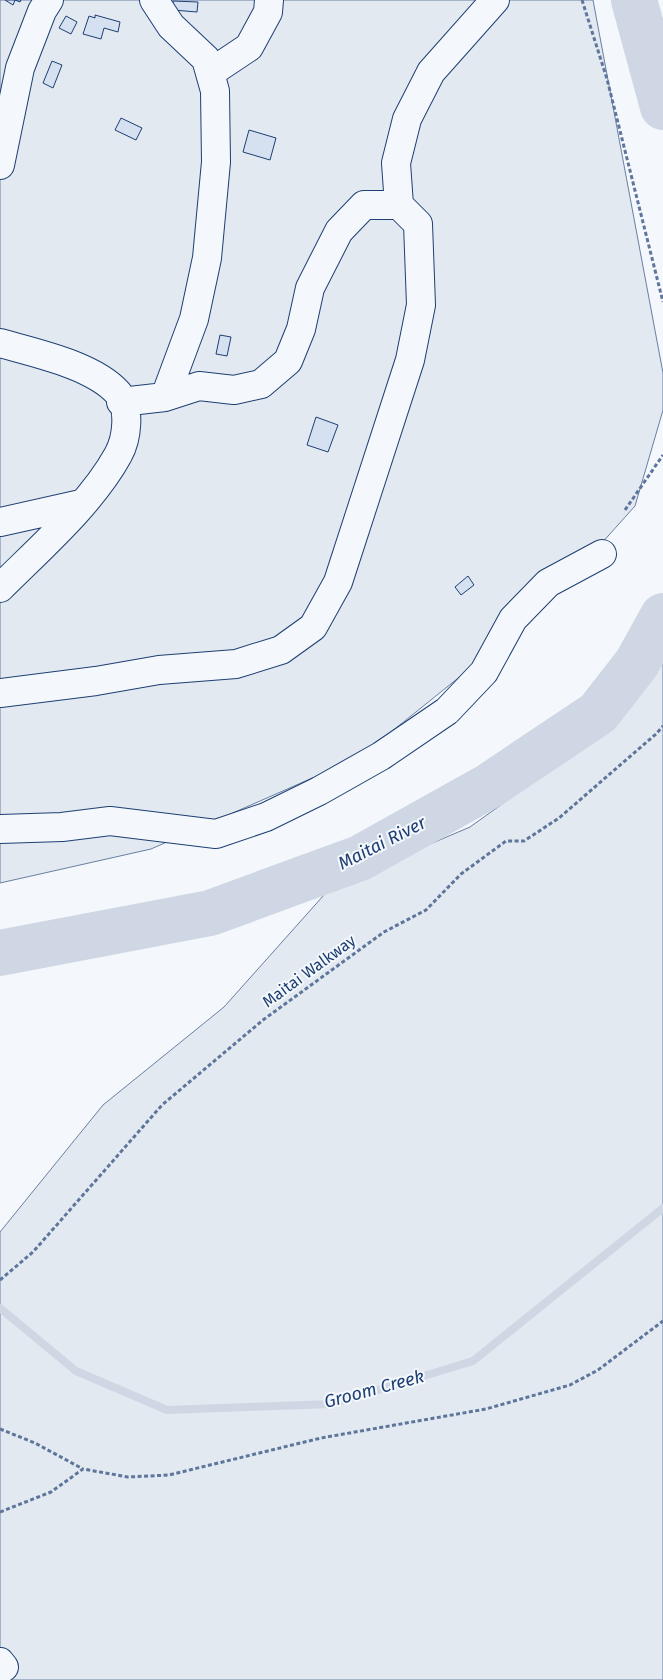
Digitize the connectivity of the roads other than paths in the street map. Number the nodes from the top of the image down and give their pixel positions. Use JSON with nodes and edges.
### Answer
{"nodes":[{"id":1,"x":49,"y":0,"type":"edge"},
{"id":2,"x":154,"y":0,"type":"edge"},
{"id":3,"x":269,"y":0,"type":"edge"},
{"id":4,"x":495,"y":0,"type":"edge"},
{"id":5,"x":210,"y":73,"type":"junction"},
{"id":6,"x":0,"y":165,"type":"edge"},
{"id":7,"x":399,"y":205,"type":"junction"},
{"id":8,"x":0,"y":344,"type":"edge"},
{"id":9,"x":165,"y":396,"type":"junction"},
{"id":10,"x":121,"y":402,"type":"junction"},
{"id":11,"x":81,"y":504,"type":"junction"},
{"id":12,"x":0,"y":522,"type":"edge"},
{"id":13,"x":602,"y":554,"type":"dead end"},
{"id":14,"x":0,"y":588,"type":"edge"},
{"id":15,"x":0,"y":693,"type":"edge"},
{"id":16,"x":0,"y":829,"type":"edge"},
{"id":17,"x":0,"y":1662,"type":"edge"},
{"id":18,"x":0,"y":1670,"type":"edge"}],
"edges":[{"from":1,"to":6,"type":"lane"},
{"from":2,"to":5,"type":"lane"},
{"from":3,"to":5,"type":"lane"},
{"from":4,"to":7,"type":"lane"},
{"from":5,"to":9,"type":"lane"},
{"from":7,"to":9,"type":"lane"},
{"from":7,"to":15,"type":"lane"},
{"from":8,"to":10,"type":"lane"},
{"from":9,"to":10,"type":"lane"},
{"from":10,"to":11,"type":"lane"},
{"from":11,"to":12,"type":"lane"},
{"from":11,"to":14,"type":"lane"},
{"from":13,"to":16,"type":"lane"},
{"from":17,"to":18,"type":"lane"}]}
